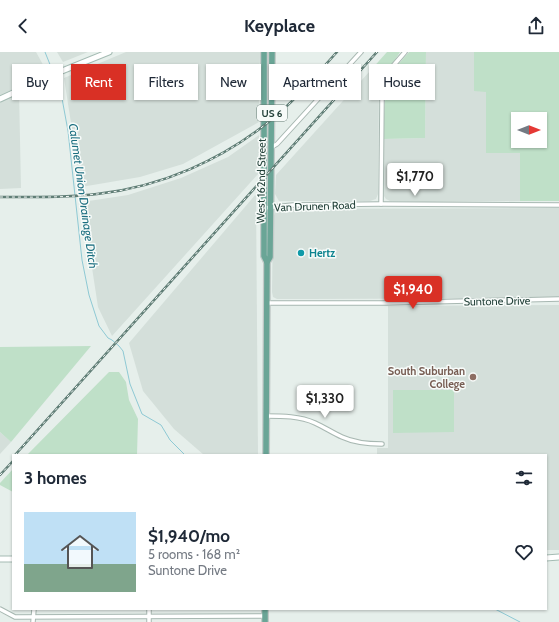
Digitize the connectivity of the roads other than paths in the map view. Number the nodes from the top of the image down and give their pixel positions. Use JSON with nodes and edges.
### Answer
{"nodes":[{"id":1,"x":109,"y":52,"type":"edge"},
{"id":2,"x":264,"y":52,"type":"edge"},
{"id":3,"x":272,"y":52,"type":"edge"},
{"id":4,"x":360,"y":52,"type":"edge"},
{"id":5,"x":405,"y":52,"type":"edge"},
{"id":6,"x":0,"y":99,"type":"edge"},
{"id":7,"x":263,"y":147,"type":"junction"},
{"id":8,"x":272,"y":147,"type":"junction"},
{"id":9,"x":381,"y":204,"type":"junction"},
{"id":10,"x":559,"y":205,"type":"edge"},
{"id":11,"x":271,"y":207,"type":"junction"},
{"id":12,"x":264,"y":208,"type":"junction"},
{"id":13,"x":267,"y":262,"type":"junction"},
{"id":14,"x":559,"y":299,"type":"edge"},
{"id":15,"x":267,"y":303,"type":"junction"},
{"id":16,"x":266,"y":416,"type":"junction"},
{"id":17,"x":382,"y":444,"type":"dead end"},
{"id":18,"x":266,"y":454,"type":"edge"},
{"id":19,"x":559,"y":557,"type":"edge"},
{"id":20,"x":547,"y":558,"type":"edge"},
{"id":21,"x":0,"y":559,"type":"edge"},
{"id":22,"x":12,"y":559,"type":"edge"},
{"id":23,"x":0,"y":609,"type":"edge"},
{"id":24,"x":34,"y":610,"type":"edge"},
{"id":25,"x":149,"y":610,"type":"edge"},
{"id":26,"x":198,"y":616,"type":"junction"},
{"id":27,"x":96,"y":617,"type":"junction"},
{"id":28,"x":149,"y":617,"type":"junction"},
{"id":29,"x":265,"y":619,"type":"edge"},
{"id":30,"x":33,"y":620,"type":"edge"},
{"id":31,"x":96,"y":622,"type":"edge"},
{"id":32,"x":149,"y":622,"type":"edge"},
{"id":33,"x":198,"y":622,"type":"edge"}],
"edges":[{"from":1,"to":6,"type":"street"},
{"from":2,"to":7,"type":"main road","name":"West 162nd Street","number":"US 6"},
{"from":3,"to":8,"type":"main road","name":"West 162nd Street","number":"US 6"},
{"from":4,"to":8,"type":"street"},
{"from":5,"to":9,"type":"street"},
{"from":7,"to":8,"type":"main road"},
{"from":7,"to":12,"type":"main road","name":"West 162nd Street","number":"US 6"},
{"from":8,"to":11,"type":"main road","name":"West 162nd Street","number":"US 6"},
{"from":9,"to":10,"type":"street","name":"Van Drunen Road"},
{"from":9,"to":11,"type":"street","name":"Van Drunen Road"},
{"from":11,"to":12,"type":"street","name":"Van Drunen Road"},
{"from":11,"to":13,"type":"main road","name":"West 162nd Street","number":"US 6"},
{"from":12,"to":13,"type":"main road","name":"West 162nd Street","number":"US 6"},
{"from":13,"to":15,"type":"main road","name":"West 162nd Street","number":"US 6"},
{"from":14,"to":15,"type":"street","name":"Suntone Drive"},
{"from":15,"to":16,"type":"main road","name":"West 162nd Street","number":"US 6"},
{"from":16,"to":17,"type":"street"},
{"from":16,"to":18,"type":"main road","name":"West 162nd Street","number":"US 6"},
{"from":19,"to":20,"type":"street"},
{"from":21,"to":22,"type":"street"},
{"from":23,"to":30,"type":"street"},
{"from":24,"to":30,"type":"street"},
{"from":25,"to":28,"type":"street"},
{"from":26,"to":28,"type":"street"},
{"from":26,"to":29,"type":"street"},
{"from":26,"to":33,"type":"street"},
{"from":27,"to":28,"type":"street"},
{"from":27,"to":30,"type":"street"},
{"from":27,"to":31,"type":"street"},
{"from":28,"to":32,"type":"street"}]}
